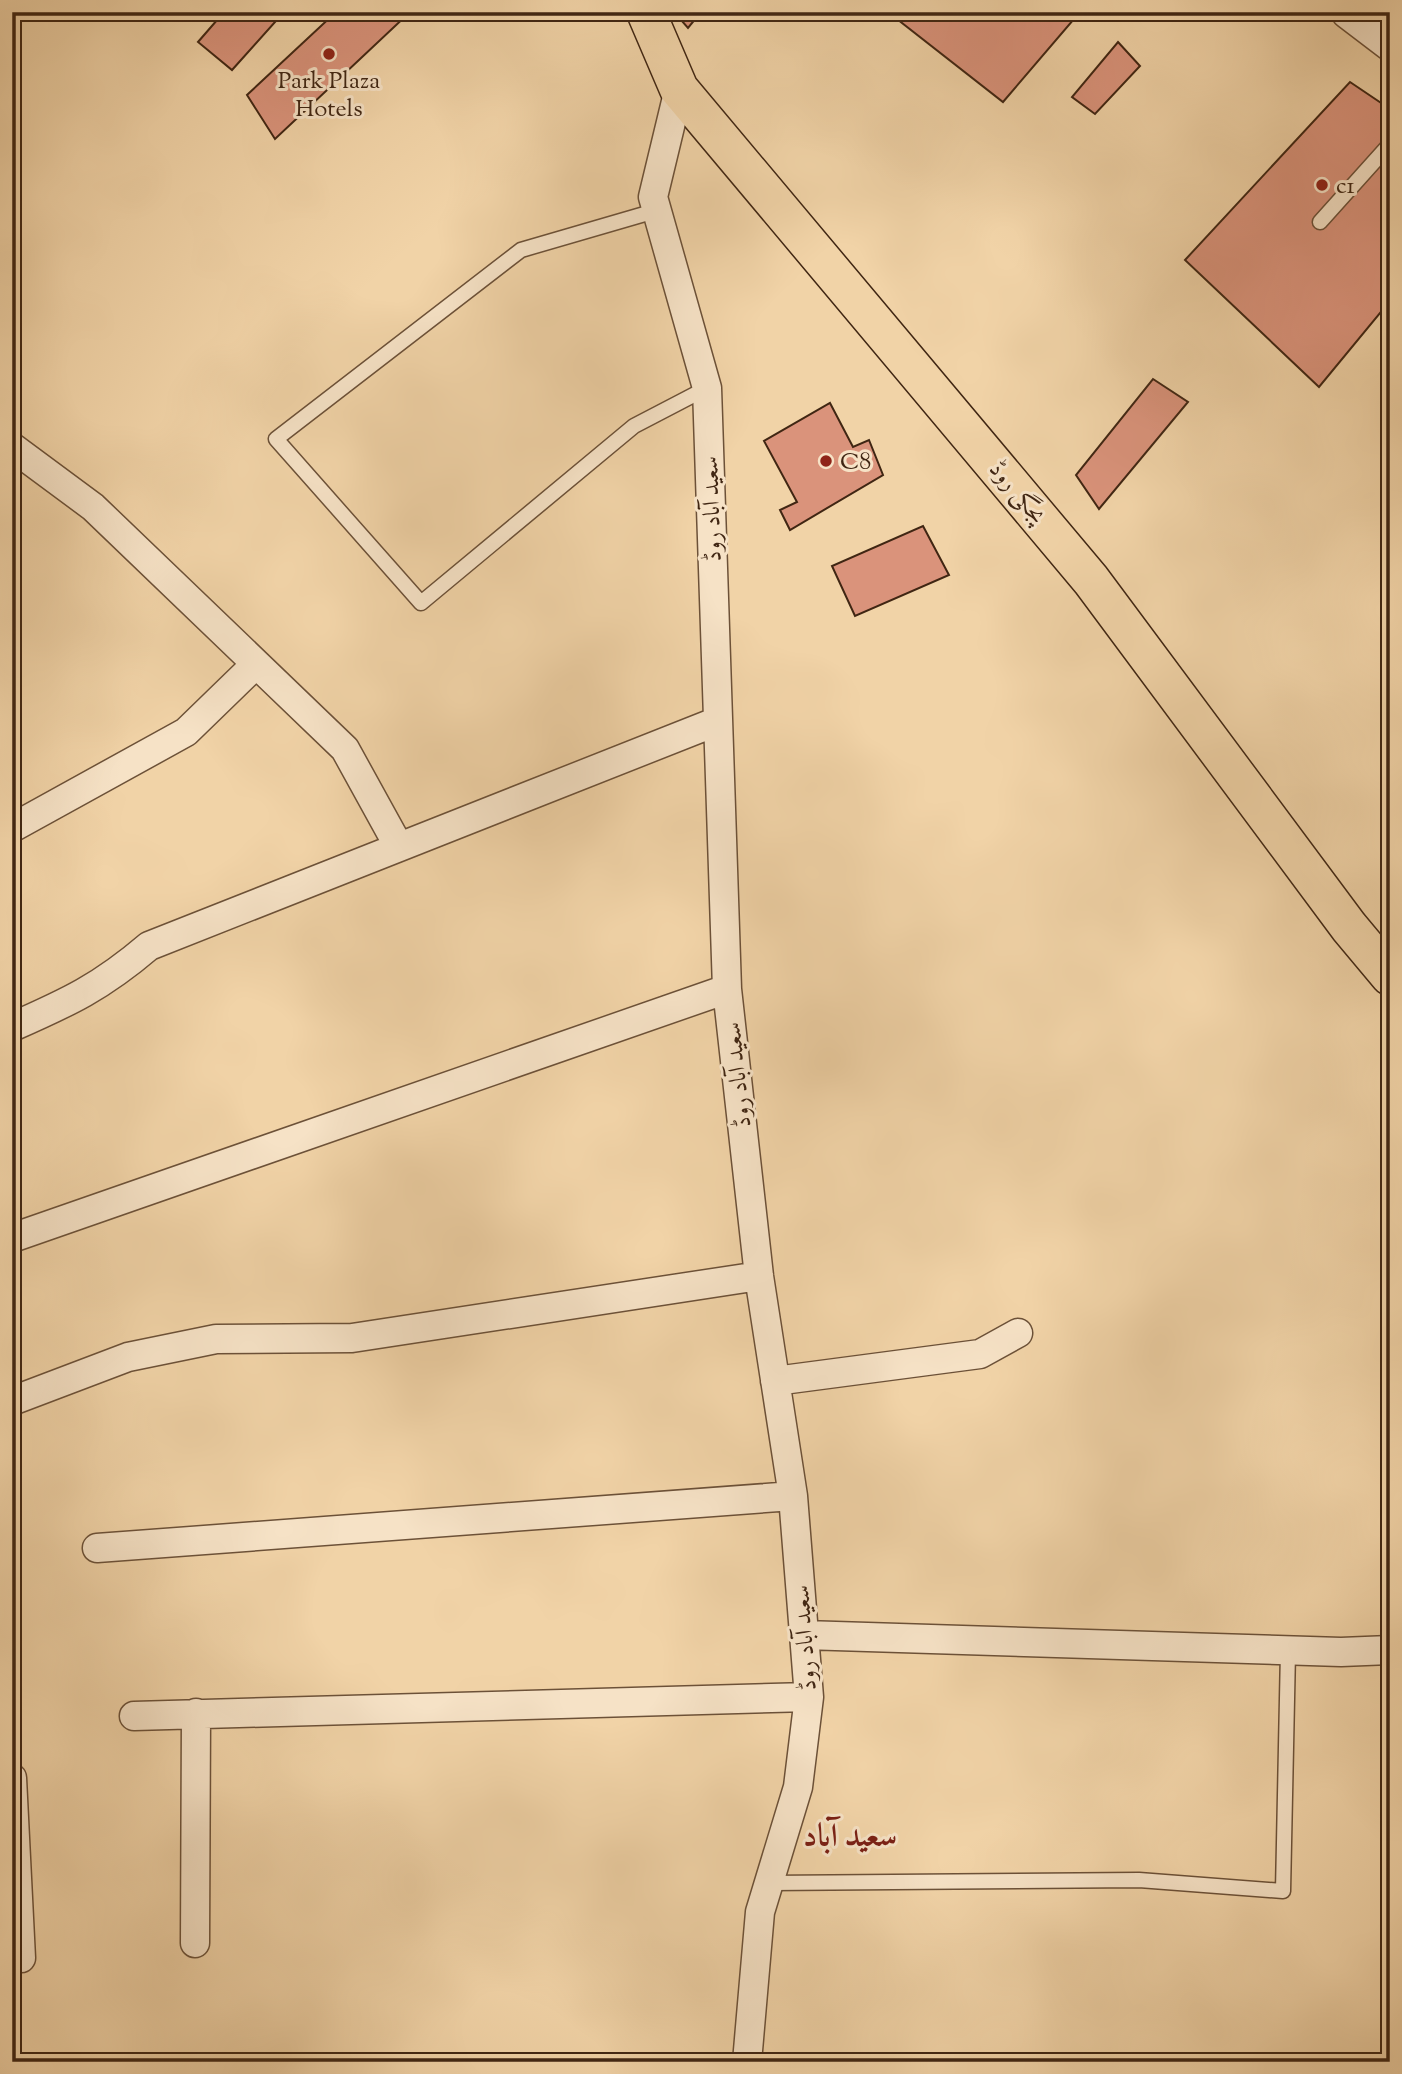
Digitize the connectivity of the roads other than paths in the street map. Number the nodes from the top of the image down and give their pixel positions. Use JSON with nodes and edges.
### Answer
{"nodes":[{"id":1,"x":646,"y":12,"type":"edge"},
{"id":2,"x":1348,"y":12,"type":"edge"},
{"id":3,"x":1390,"y":44,"type":"edge"},
{"id":4,"x":679,"y":89,"type":"junction"},
{"id":5,"x":1390,"y":144,"type":"edge"},
{"id":6,"x":655,"y":211,"type":"junction"},
{"id":7,"x":1320,"y":222,"type":"dead end"},
{"id":8,"x":707,"y":388,"type":"junction"},
{"id":9,"x":12,"y":447,"type":"edge"},
{"id":10,"x":256,"y":664,"type":"junction"},
{"id":11,"x":718,"y":721,"type":"junction"},
{"id":12,"x":12,"y":828,"type":"edge"},
{"id":13,"x":399,"y":847,"type":"junction"},
{"id":14,"x":1390,"y":976,"type":"edge"},
{"id":15,"x":727,"y":989,"type":"junction"},
{"id":16,"x":12,"y":1027,"type":"edge"},
{"id":17,"x":12,"y":1238,"type":"edge"},
{"id":18,"x":759,"y":1276,"type":"junction"},
{"id":19,"x":1018,"y":1334,"type":"dead end"},
{"id":20,"x":775,"y":1381,"type":"junction"},
{"id":21,"x":12,"y":1401,"type":"edge"},
{"id":22,"x":793,"y":1496,"type":"junction"},
{"id":23,"x":97,"y":1548,"type":"dead end"},
{"id":24,"x":804,"y":1635,"type":"junction"},
{"id":25,"x":1390,"y":1650,"type":"edge"},
{"id":26,"x":1288,"y":1651,"type":"junction"},
{"id":27,"x":809,"y":1697,"type":"junction"},
{"id":28,"x":196,"y":1713,"type":"junction"},
{"id":29,"x":134,"y":1716,"type":"dead end"},
{"id":30,"x":12,"y":1778,"type":"edge"},
{"id":31,"x":769,"y":1883,"type":"junction"},
{"id":32,"x":195,"y":1943,"type":"dead end"},
{"id":33,"x":21,"y":1958,"type":"dead end"},
{"id":34,"x":747,"y":2062,"type":"edge"}],
"edges":[{"from":1,"to":4,"type":"main road","name":"پجگی روڈ"},
{"from":2,"to":3,"type":"street"},
{"from":4,"to":6,"type":"street","name":"سعید آباد روڈ"},
{"from":4,"to":14,"type":"main road","name":"پجگی روڈ"},
{"from":5,"to":7,"type":"lane"},
{"from":6,"to":8,"type":"street","name":"سعید آباد روڈ"},
{"from":6,"to":8,"type":"lane"},
{"from":8,"to":11,"type":"street","name":"سعید آباد روڈ"},
{"from":9,"to":10,"type":"street"},
{"from":10,"to":12,"type":"street"},
{"from":10,"to":13,"type":"street"},
{"from":11,"to":13,"type":"street"},
{"from":11,"to":15,"type":"street","name":"سعید آباد روڈ"},
{"from":13,"to":16,"type":"street"},
{"from":15,"to":17,"type":"street"},
{"from":15,"to":18,"type":"street","name":"سعید آباد روڈ"},
{"from":18,"to":20,"type":"street","name":"سعید آباد روڈ"},
{"from":18,"to":21,"type":"street"},
{"from":19,"to":20,"type":"street"},
{"from":20,"to":22,"type":"street","name":"سعید آباد روڈ"},
{"from":22,"to":23,"type":"street"},
{"from":22,"to":24,"type":"street","name":"سعید آباد روڈ"},
{"from":24,"to":26,"type":"street"},
{"from":24,"to":27,"type":"street","name":"سعید آباد روڈ"},
{"from":25,"to":26,"type":"street"},
{"from":26,"to":31,"type":"lane"},
{"from":27,"to":28,"type":"street"},
{"from":27,"to":31,"type":"street","name":"سعید آباد روڈ"},
{"from":28,"to":29,"type":"street"},
{"from":28,"to":32,"type":"street"},
{"from":30,"to":33,"type":"street"},
{"from":31,"to":34,"type":"street","name":"سعید آباد روڈ"}]}
